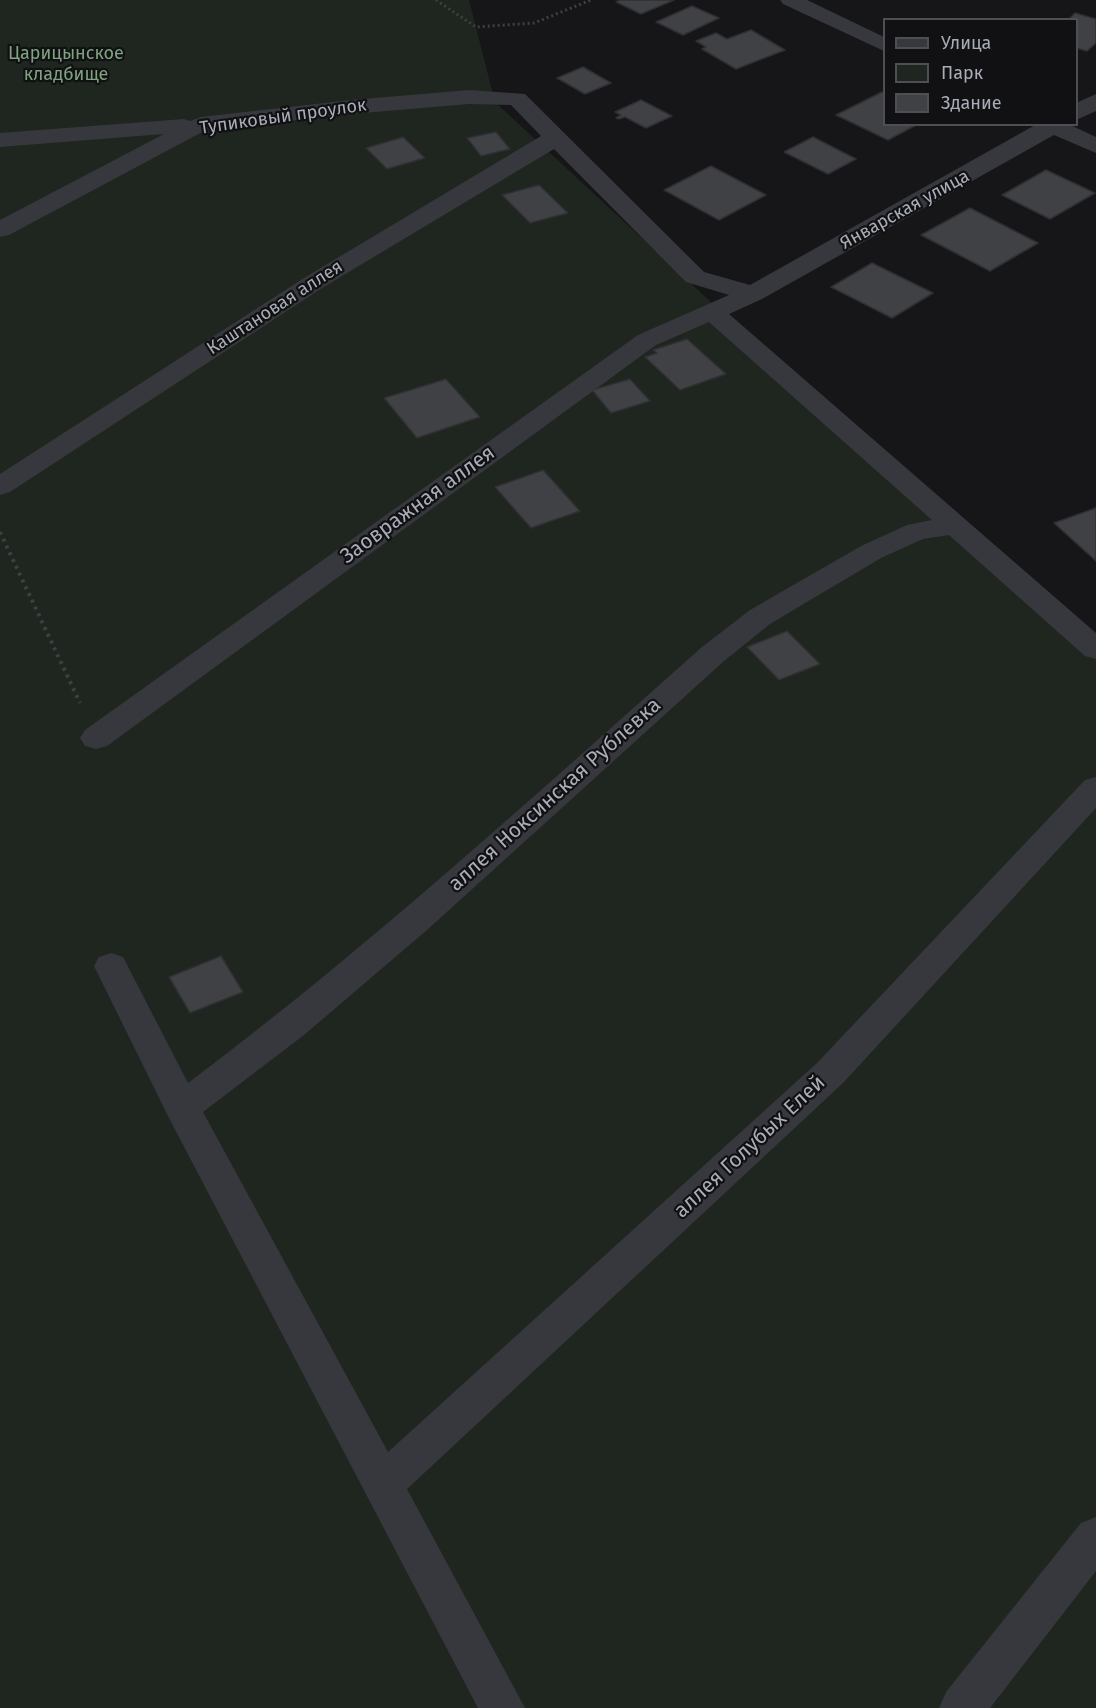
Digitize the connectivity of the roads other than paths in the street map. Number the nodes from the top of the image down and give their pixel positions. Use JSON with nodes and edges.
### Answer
{"nodes":[{"id":1,"x":790,"y":0,"type":"edge"},
{"id":2,"x":883,"y":44,"type":"edge"},
{"id":3,"x":1096,"y":101,"type":"edge"},
{"id":4,"x":1078,"y":112,"type":"edge"},
{"id":5,"x":201,"y":124,"type":"junction"},
{"id":6,"x":1051,"y":126,"type":"edge"},
{"id":7,"x":1055,"y":126,"type":"edge"},
{"id":8,"x":555,"y":138,"type":"junction"},
{"id":9,"x":0,"y":140,"type":"edge"},
{"id":10,"x":1096,"y":146,"type":"edge"},
{"id":11,"x":0,"y":230,"type":"edge"},
{"id":12,"x":753,"y":294,"type":"junction"},
{"id":13,"x":712,"y":312,"type":"junction"},
{"id":14,"x":0,"y":486,"type":"edge"},
{"id":15,"x":953,"y":526,"type":"junction"},
{"id":16,"x":1096,"y":649,"type":"edge"},
{"id":17,"x":96,"y":738,"type":"road end"},
{"id":18,"x":1096,"y":788,"type":"edge"},
{"id":19,"x":111,"y":966,"type":"dead end"},
{"id":20,"x":182,"y":1108,"type":"junction"},
{"id":21,"x":383,"y":1484,"type":"junction"},
{"id":22,"x":1096,"y":1537,"type":"edge"},
{"id":23,"x":502,"y":1708,"type":"edge"},
{"id":24,"x":963,"y":1708,"type":"edge"}],
"edges":[{"from":1,"to":2,"type":"street"},
{"from":3,"to":4,"type":"street"},
{"from":5,"to":8,"type":"street","name":"Тупиковый проулок"},
{"from":5,"to":9,"type":"street"},
{"from":5,"to":11,"type":"street","name":"Тупиковый проулок"},
{"from":6,"to":12,"type":"street","name":"Январская улица"},
{"from":7,"to":10,"type":"street"},
{"from":8,"to":12,"type":"street"},
{"from":8,"to":14,"type":"street","name":"Каштановая аллея"},
{"from":12,"to":13,"type":"street","name":"Заовражная аллея"},
{"from":13,"to":15,"type":"street"},
{"from":13,"to":17,"type":"street","name":"Заовражная аллея"},
{"from":15,"to":16,"type":"street"},
{"from":15,"to":20,"type":"street","name":"аллея Ноксинская Рублевка"},
{"from":18,"to":21,"type":"street","name":"аллея Голубых Елей"},
{"from":19,"to":20,"type":"street"},
{"from":20,"to":21,"type":"street"},
{"from":21,"to":23,"type":"street"},
{"from":22,"to":24,"type":"street"}]}
